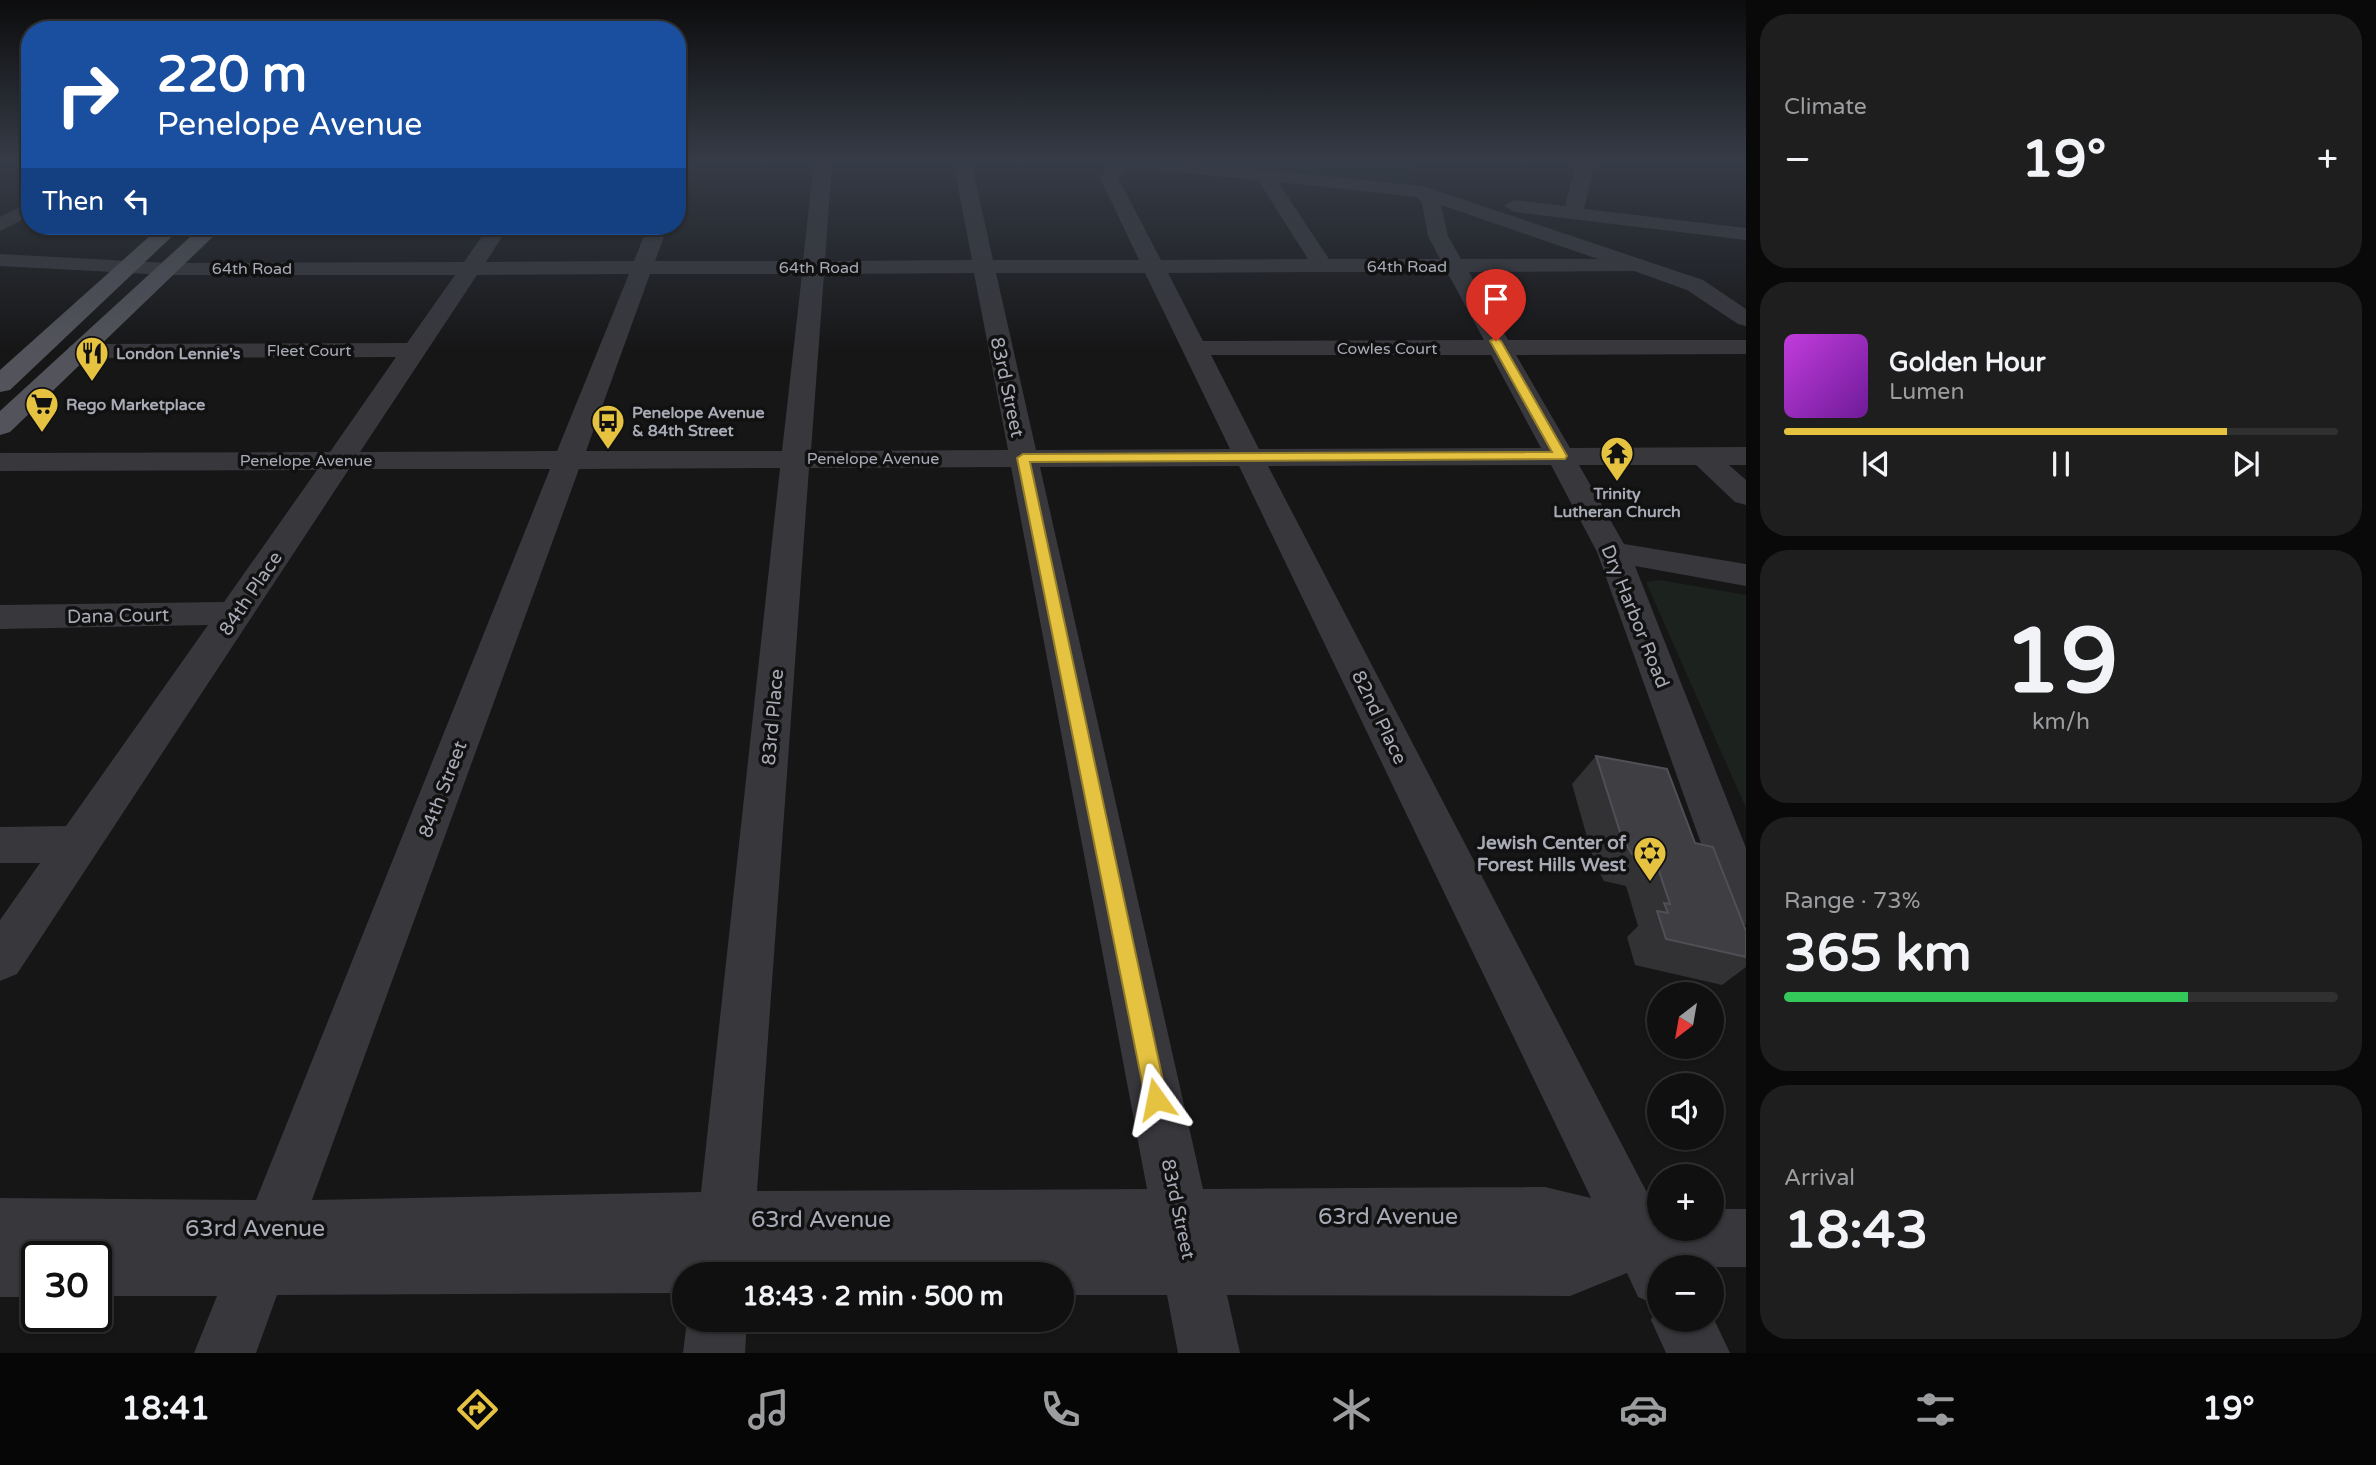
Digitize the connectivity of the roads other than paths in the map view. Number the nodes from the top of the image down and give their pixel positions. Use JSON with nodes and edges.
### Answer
{"nodes":[{"id":1,"x":816,"y":224,"type":"edge"},
{"id":2,"x":975,"y":224,"type":"edge"},
{"id":3,"x":1133,"y":224,"type":"edge"},
{"id":4,"x":1296,"y":224,"type":"edge"},
{"id":5,"x":1436,"y":224,"type":"edge"},
{"id":6,"x":1520,"y":224,"type":"edge"},
{"id":7,"x":1665,"y":224,"type":"edge"},
{"id":8,"x":1746,"y":234,"type":"edge"},
{"id":9,"x":163,"y":235,"type":"edge"},
{"id":10,"x":204,"y":235,"type":"edge"},
{"id":11,"x":493,"y":235,"type":"edge"},
{"id":12,"x":654,"y":235,"type":"edge"},
{"id":13,"x":0,"y":260,"type":"edge"},
{"id":14,"x":1638,"y":265,"type":"junction"},
{"id":15,"x":983,"y":266,"type":"junction"},
{"id":16,"x":1154,"y":266,"type":"junction"},
{"id":17,"x":1323,"y":266,"type":"junction"},
{"id":18,"x":1455,"y":266,"type":"junction"},
{"id":19,"x":127,"y":267,"type":"junction"},
{"id":20,"x":642,"y":267,"type":"junction"},
{"id":21,"x":812,"y":267,"type":"junction"},
{"id":22,"x":471,"y":268,"type":"junction"},
{"id":23,"x":167,"y":269,"type":"junction"},
{"id":24,"x":1746,"y":319,"type":"edge"},
{"id":25,"x":1500,"y":347,"type":"junction"},
{"id":26,"x":1746,"y":347,"type":"edge"},
{"id":27,"x":1196,"y":348,"type":"junction"},
{"id":28,"x":414,"y":350,"type":"junction"},
{"id":29,"x":79,"y":351,"type":"junction"},
{"id":30,"x":0,"y":384,"type":"edge"},
{"id":31,"x":0,"y":426,"type":"edge"},
{"id":32,"x":1560,"y":456,"type":"junction"},
{"id":33,"x":1703,"y":456,"type":"junction"},
{"id":34,"x":1746,"y":456,"type":"edge"},
{"id":35,"x":1250,"y":457,"type":"junction"},
{"id":36,"x":796,"y":458,"type":"junction"},
{"id":37,"x":1023,"y":458,"type":"junction"},
{"id":38,"x":569,"y":459,"type":"junction"},
{"id":39,"x":340,"y":460,"type":"junction"},
{"id":40,"x":0,"y":462,"type":"edge"},
{"id":41,"x":1746,"y":496,"type":"edge"},
{"id":42,"x":1613,"y":552,"type":"junction"},
{"id":43,"x":1746,"y":575,"type":"edge"},
{"id":44,"x":236,"y":613,"type":"junction"},
{"id":45,"x":0,"y":617,"type":"edge"},
{"id":46,"x":79,"y":844,"type":"junction"},
{"id":47,"x":0,"y":845,"type":"edge"},
{"id":48,"x":1746,"y":905,"type":"edge"},
{"id":49,"x":0,"y":959,"type":"edge"},
{"id":50,"x":0,"y":1227,"type":"edge"},
{"id":51,"x":1746,"y":1238,"type":"edge"},
{"id":52,"x":1185,"y":1242,"type":"junction"},
{"id":53,"x":266,"y":1247,"type":"junction"},
{"id":54,"x":1648,"y":1255,"type":"edge"},
{"id":55,"x":1664,"y":1255,"type":"edge"},
{"id":56,"x":1647,"y":1258,"type":"edge"},
{"id":57,"x":723,"y":1262,"type":"edge"},
{"id":58,"x":842,"y":1262,"type":"edge"},
{"id":59,"x":112,"y":1265,"type":"edge"},
{"id":60,"x":672,"y":1267,"type":"edge"},
{"id":61,"x":0,"y":1268,"type":"edge"},
{"id":62,"x":21,"y":1268,"type":"edge"},
{"id":63,"x":716,"y":1332,"type":"edge"},
{"id":64,"x":1688,"y":1332,"type":"edge"},
{"id":65,"x":225,"y":1353,"type":"edge"},
{"id":66,"x":714,"y":1353,"type":"edge"},
{"id":67,"x":1209,"y":1353,"type":"edge"},
{"id":68,"x":1699,"y":1353,"type":"edge"}],
"edges":[{"from":1,"to":21,"type":"street","name":"83rd Place"},
{"from":2,"to":15,"type":"street","name":"83rd Street"},
{"from":3,"to":16,"type":"street","name":"82nd Place"},
{"from":4,"to":17,"type":"street"},
{"from":5,"to":18,"type":"street","name":"Dry Harbor Road"},
{"from":6,"to":14,"type":"street"},
{"from":7,"to":8,"type":"street"},
{"from":9,"to":19,"type":"main road"},
{"from":10,"to":23,"type":"main road"},
{"from":11,"to":22,"type":"street","name":"84th Place"},
{"from":12,"to":20,"type":"street","name":"84th Street"},
{"from":13,"to":19,"type":"street","name":"64th Road"},
{"from":14,"to":18,"type":"street","name":"64th Road"},
{"from":14,"to":24,"type":"street"},
{"from":15,"to":16,"type":"street","name":"64th Road"},
{"from":15,"to":21,"type":"street","name":"64th Road"},
{"from":15,"to":37,"type":"street","name":"83rd Street"},
{"from":16,"to":17,"type":"street","name":"64th Road"},
{"from":16,"to":27,"type":"street","name":"82nd Place"},
{"from":17,"to":18,"type":"street","name":"64th Road"},
{"from":18,"to":25,"type":"street","name":"Dry Harbor Road"},
{"from":19,"to":23,"type":"street","name":"64th Road"},
{"from":19,"to":30,"type":"main road"},
{"from":20,"to":21,"type":"street","name":"64th Road"},
{"from":20,"to":22,"type":"street","name":"64th Road"},
{"from":20,"to":38,"type":"street","name":"84th Street"},
{"from":21,"to":36,"type":"street","name":"83rd Place"},
{"from":22,"to":23,"type":"street","name":"64th Road"},
{"from":22,"to":28,"type":"street","name":"84th Place"},
{"from":23,"to":29,"type":"main road"},
{"from":25,"to":26,"type":"street","name":"Cowles Court"},
{"from":25,"to":27,"type":"street","name":"Cowles Court"},
{"from":25,"to":32,"type":"street","name":"Dry Harbor Road"},
{"from":27,"to":35,"type":"street","name":"82nd Place"},
{"from":28,"to":29,"type":"street","name":"Fleet Court"},
{"from":28,"to":39,"type":"street","name":"84th Place"},
{"from":29,"to":31,"type":"main road"},
{"from":32,"to":33,"type":"street","name":"Penelope Avenue"},
{"from":32,"to":35,"type":"street","name":"Penelope Avenue"},
{"from":32,"to":42,"type":"street","name":"Dry Harbor Road"},
{"from":33,"to":34,"type":"street","name":"Penelope Avenue"},
{"from":33,"to":41,"type":"street"},
{"from":35,"to":37,"type":"street","name":"Penelope Avenue"},
{"from":35,"to":54,"type":"street","name":"82nd Place"},
{"from":36,"to":37,"type":"street","name":"Penelope Avenue"},
{"from":36,"to":38,"type":"street","name":"Penelope Avenue"},
{"from":36,"to":57,"type":"street","name":"83rd Place"},
{"from":37,"to":52,"type":"street","name":"83rd Street"},
{"from":38,"to":39,"type":"street","name":"Penelope Avenue"},
{"from":38,"to":53,"type":"street","name":"84th Street"},
{"from":39,"to":40,"type":"street","name":"Penelope Avenue"},
{"from":39,"to":44,"type":"street","name":"84th Place"},
{"from":42,"to":43,"type":"street"},
{"from":42,"to":48,"type":"street","name":"Dry Harbor Road"},
{"from":44,"to":45,"type":"street","name":"Dana Court"},
{"from":44,"to":46,"type":"street","name":"84th Place"},
{"from":46,"to":47,"type":"street"},
{"from":46,"to":49,"type":"street","name":"84th Place"},
{"from":50,"to":53,"type":"street","name":"63rd Avenue"},
{"from":51,"to":55,"type":"street","name":"63rd Avenue"},
{"from":52,"to":56,"type":"street","name":"63rd Avenue"},
{"from":52,"to":58,"type":"street","name":"63rd Avenue"},
{"from":52,"to":67,"type":"street","name":"83rd Street"},
{"from":53,"to":59,"type":"street","name":"63rd Avenue"},
{"from":53,"to":60,"type":"street","name":"63rd Avenue"},
{"from":53,"to":65,"type":"street","name":"84th Street"},
{"from":61,"to":62,"type":"street"},
{"from":63,"to":66,"type":"street","name":"83rd Place"},
{"from":64,"to":68,"type":"street"}]}
